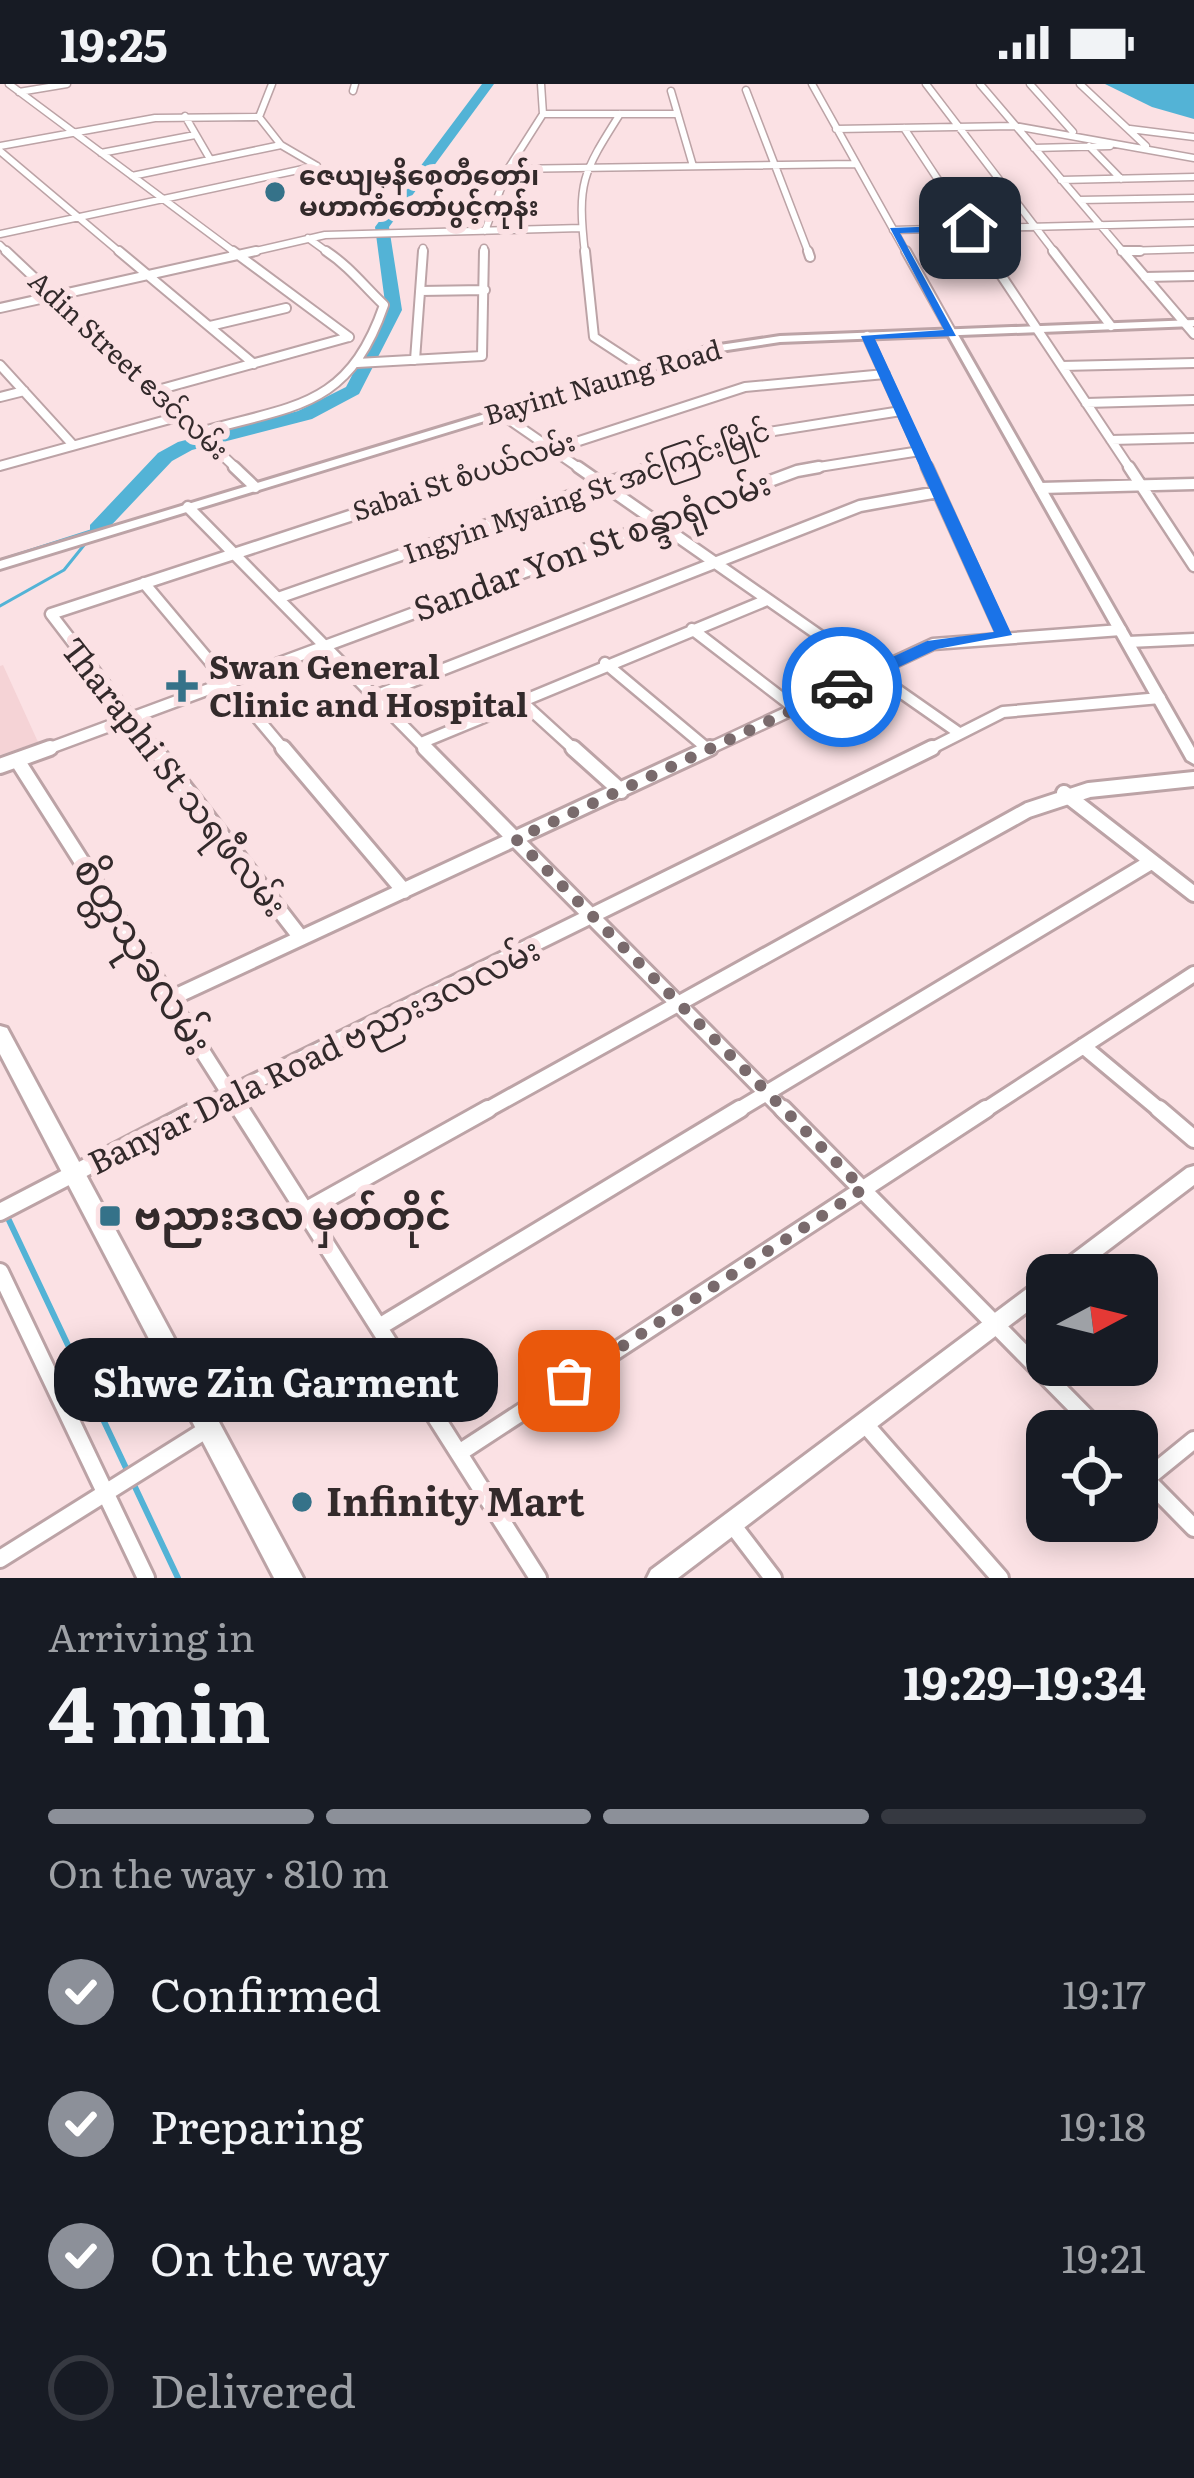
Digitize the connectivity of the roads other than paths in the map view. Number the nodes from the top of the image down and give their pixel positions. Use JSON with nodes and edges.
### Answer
{"nodes":[{"id":1,"x":9,"y":84,"type":"edge"},
{"id":2,"x":67,"y":84,"type":"edge"},
{"id":3,"x":272,"y":84,"type":"edge"},
{"id":4,"x":541,"y":84,"type":"edge"},
{"id":5,"x":812,"y":84,"type":"edge"},
{"id":6,"x":926,"y":84,"type":"edge"},
{"id":7,"x":980,"y":84,"type":"edge"},
{"id":8,"x":1030,"y":84,"type":"edge"},
{"id":9,"x":1080,"y":84,"type":"edge"},
{"id":10,"x":675,"y":88,"type":"edge"},
{"id":11,"x":746,"y":90,"type":"dead end"},
{"id":12,"x":19,"y":92,"type":"junction"},
{"id":13,"x":676,"y":113,"type":"junction"},
{"id":14,"x":543,"y":114,"type":"junction"},
{"id":15,"x":620,"y":114,"type":"junction"},
{"id":16,"x":185,"y":116,"type":"junction"},
{"id":17,"x":259,"y":117,"type":"junction"},
{"id":18,"x":1015,"y":126,"type":"junction"},
{"id":19,"x":960,"y":127,"type":"junction"},
{"id":20,"x":904,"y":128,"type":"junction"},
{"id":21,"x":836,"y":129,"type":"junction"},
{"id":22,"x":1130,"y":129,"type":"junction"},
{"id":23,"x":74,"y":133,"type":"junction"},
{"id":24,"x":1074,"y":134,"type":"junction"},
{"id":25,"x":195,"y":135,"type":"junction"},
{"id":26,"x":1194,"y":136,"type":"edge"},
{"id":27,"x":280,"y":145,"type":"junction"},
{"id":28,"x":1134,"y":145,"type":"junction"},
{"id":29,"x":1089,"y":146,"type":"junction"},
{"id":30,"x":1147,"y":147,"type":"junction"},
{"id":31,"x":1034,"y":148,"type":"junction"},
{"id":32,"x":0,"y":149,"type":"edge"},
{"id":33,"x":101,"y":153,"type":"junction"},
{"id":34,"x":1194,"y":158,"type":"edge"},
{"id":35,"x":210,"y":160,"type":"junction"},
{"id":36,"x":856,"y":164,"type":"junction"},
{"id":37,"x":772,"y":165,"type":"junction"},
{"id":38,"x":693,"y":166,"type":"junction"},
{"id":39,"x":586,"y":168,"type":"junction"},
{"id":40,"x":508,"y":169,"type":"junction"},
{"id":41,"x":132,"y":176,"type":"junction"},
{"id":42,"x":1194,"y":177,"type":"edge"},
{"id":43,"x":1121,"y":178,"type":"junction"},
{"id":44,"x":1061,"y":180,"type":"junction"},
{"id":45,"x":1194,"y":198,"type":"edge"},
{"id":46,"x":162,"y":200,"type":"junction"},
{"id":47,"x":1079,"y":200,"type":"junction"},
{"id":48,"x":78,"y":217,"type":"junction"},
{"id":49,"x":1194,"y":223,"type":"edge"},
{"id":50,"x":1100,"y":225,"type":"junction"},
{"id":51,"x":1036,"y":227,"type":"junction"},
{"id":52,"x":581,"y":228,"type":"junction"},
{"id":53,"x":970,"y":228,"type":"junction"},
{"id":54,"x":485,"y":230,"type":"junction"},
{"id":55,"x":893,"y":230,"type":"junction"},
{"id":56,"x":0,"y":234,"type":"edge"},
{"id":57,"x":308,"y":238,"type":"junction"},
{"id":58,"x":0,"y":244,"type":"edge"},
{"id":59,"x":423,"y":248,"type":"dead end"},
{"id":60,"x":484,"y":248,"type":"dead end"},
{"id":61,"x":1194,"y":249,"type":"edge"},
{"id":62,"x":1122,"y":250,"type":"junction"},
{"id":63,"x":236,"y":254,"type":"junction"},
{"id":64,"x":810,"y":257,"type":"dead end"},
{"id":65,"x":148,"y":275,"type":"junction"},
{"id":66,"x":1194,"y":276,"type":"edge"},
{"id":67,"x":1145,"y":277,"type":"junction"},
{"id":68,"x":485,"y":290,"type":"junction"},
{"id":69,"x":420,"y":291,"type":"junction"},
{"id":70,"x":54,"y":296,"type":"junction"},
{"id":71,"x":0,"y":308,"type":"edge"},
{"id":72,"x":286,"y":308,"type":"dead end"},
{"id":73,"x":1189,"y":323,"type":"edge"},
{"id":74,"x":209,"y":326,"type":"junction"},
{"id":75,"x":1111,"y":326,"type":"junction"},
{"id":76,"x":1038,"y":330,"type":"junction"},
{"id":77,"x":952,"y":333,"type":"junction"},
{"id":78,"x":1194,"y":334,"type":"edge"},
{"id":79,"x":868,"y":336,"type":"junction"},
{"id":80,"x":415,"y":360,"type":"junction"},
{"id":81,"x":362,"y":363,"type":"junction"},
{"id":82,"x":1194,"y":363,"type":"edge"},
{"id":83,"x":254,"y":364,"type":"junction"},
{"id":84,"x":0,"y":365,"type":"edge"},
{"id":85,"x":1062,"y":366,"type":"junction"},
{"id":86,"x":640,"y":368,"type":"junction"},
{"id":87,"x":885,"y":374,"type":"junction"},
{"id":88,"x":154,"y":391,"type":"junction"},
{"id":89,"x":24,"y":392,"type":"junction"},
{"id":90,"x":0,"y":397,"type":"edge"},
{"id":91,"x":1194,"y":400,"type":"edge"},
{"id":92,"x":1086,"y":403,"type":"junction"},
{"id":93,"x":902,"y":411,"type":"junction"},
{"id":94,"x":498,"y":412,"type":"junction"},
{"id":95,"x":181,"y":416,"type":"junction"},
{"id":96,"x":205,"y":437,"type":"junction"},
{"id":97,"x":1194,"y":438,"type":"edge"},
{"id":98,"x":1111,"y":440,"type":"junction"},
{"id":99,"x":73,"y":445,"type":"junction"},
{"id":100,"x":549,"y":448,"type":"junction"},
{"id":101,"x":920,"y":451,"type":"junction"},
{"id":102,"x":0,"y":466,"type":"edge"},
{"id":103,"x":602,"y":484,"type":"junction"},
{"id":104,"x":1194,"y":484,"type":"edge"},
{"id":105,"x":1140,"y":485,"type":"junction"},
{"id":106,"x":256,"y":487,"type":"junction"},
{"id":107,"x":1040,"y":488,"type":"junction"},
{"id":108,"x":938,"y":492,"type":"junction"},
{"id":109,"x":188,"y":508,"type":"junction"},
{"id":110,"x":658,"y":521,"type":"junction"},
{"id":111,"x":234,"y":554,"type":"junction"},
{"id":112,"x":715,"y":561,"type":"junction"},
{"id":113,"x":0,"y":565,"type":"edge"},
{"id":114,"x":1194,"y":566,"type":"edge"},
{"id":115,"x":144,"y":583,"type":"junction"},
{"id":116,"x":278,"y":598,"type":"junction"},
{"id":117,"x":767,"y":600,"type":"junction"},
{"id":118,"x":51,"y":614,"type":"joint"},
{"id":119,"x":692,"y":629,"type":"junction"},
{"id":120,"x":1004,"y":635,"type":"junction"},
{"id":121,"x":1124,"y":636,"type":"junction"},
{"id":122,"x":1194,"y":639,"type":"edge"},
{"id":123,"x":326,"y":646,"type":"junction"},
{"id":124,"x":605,"y":663,"type":"junction"},
{"id":125,"x":872,"y":673,"type":"junction"},
{"id":126,"x":226,"y":682,"type":"junction"},
{"id":127,"x":375,"y":696,"type":"junction"},
{"id":128,"x":1160,"y":698,"type":"junction"},
{"id":129,"x":520,"y":700,"type":"junction"},
{"id":130,"x":796,"y":709,"type":"junction"},
{"id":131,"x":128,"y":719,"type":"junction"},
{"id":132,"x":958,"y":733,"type":"junction"},
{"id":133,"x":422,"y":743,"type":"junction"},
{"id":134,"x":709,"y":750,"type":"junction"},
{"id":135,"x":17,"y":760,"type":"junction"},
{"id":136,"x":1194,"y":760,"type":"edge"},
{"id":137,"x":0,"y":766,"type":"edge"},
{"id":138,"x":1194,"y":779,"type":"edge"},
{"id":139,"x":621,"y":790,"type":"junction"},
{"id":140,"x":1064,"y":794,"type":"junction"},
{"id":141,"x":516,"y":839,"type":"junction"},
{"id":142,"x":1151,"y":862,"type":"junction"},
{"id":143,"x":404,"y":891,"type":"junction"},
{"id":144,"x":1194,"y":894,"type":"edge"},
{"id":145,"x":593,"y":918,"type":"junction"},
{"id":146,"x":301,"y":938,"type":"junction"},
{"id":147,"x":1194,"y":974,"type":"edge"},
{"id":148,"x":172,"y":998,"type":"junction"},
{"id":149,"x":680,"y":1002,"type":"junction"},
{"id":150,"x":0,"y":1034,"type":"edge"},
{"id":151,"x":1083,"y":1046,"type":"junction"},
{"id":152,"x":766,"y":1092,"type":"junction"},
{"id":153,"x":230,"y":1093,"type":"junction"},
{"id":154,"x":1194,"y":1138,"type":"edge"},
{"id":155,"x":75,"y":1174,"type":"junction"},
{"id":156,"x":1194,"y":1174,"type":"edge"},
{"id":157,"x":863,"y":1189,"type":"junction"},
{"id":158,"x":305,"y":1210,"type":"junction"},
{"id":159,"x":0,"y":1212,"type":"edge"},
{"id":160,"x":1088,"y":1254,"type":"edge"},
{"id":161,"x":0,"y":1272,"type":"edge"},
{"id":162,"x":1026,"y":1301,"type":"edge"},
{"id":163,"x":996,"y":1324,"type":"junction"},
{"id":164,"x":379,"y":1327,"type":"junction"},
{"id":165,"x":1080,"y":1410,"type":"edge"},
{"id":166,"x":864,"y":1423,"type":"junction"},
{"id":167,"x":209,"y":1428,"type":"junction"},
{"id":168,"x":1194,"y":1440,"type":"edge"},
{"id":169,"x":459,"y":1453,"type":"junction"},
{"id":170,"x":1158,"y":1464,"type":"edge"},
{"id":171,"x":113,"y":1491,"type":"junction"},
{"id":172,"x":1158,"y":1491,"type":"edge"},
{"id":173,"x":731,"y":1523,"type":"junction"},
{"id":174,"x":1194,"y":1528,"type":"edge"},
{"id":175,"x":0,"y":1559,"type":"edge"},
{"id":176,"x":146,"y":1578,"type":"edge"},
{"id":177,"x":289,"y":1578,"type":"edge"},
{"id":178,"x":538,"y":1578,"type":"edge"},
{"id":179,"x":659,"y":1578,"type":"edge"},
{"id":180,"x":773,"y":1578,"type":"edge"},
{"id":181,"x":1000,"y":1578,"type":"edge"}],
"edges":[{"from":1,"to":12,"type":"street"},
{"from":2,"to":12,"type":"street"},
{"from":3,"to":17,"type":"street"},
{"from":4,"to":14,"type":"street"},
{"from":5,"to":21,"type":"street"},
{"from":6,"to":19,"type":"street"},
{"from":7,"to":18,"type":"street"},
{"from":8,"to":24,"type":"street"},
{"from":9,"to":22,"type":"street"},
{"from":10,"to":13,"type":"street"},
{"from":11,"to":37,"type":"street"},
{"from":12,"to":23,"type":"street"},
{"from":13,"to":15,"type":"street"},
{"from":13,"to":38,"type":"street"},
{"from":14,"to":15,"type":"street"},
{"from":14,"to":40,"type":"street"},
{"from":15,"to":39,"type":"street"},
{"from":16,"to":17,"type":"street"},
{"from":16,"to":23,"type":"street"},
{"from":16,"to":25,"type":"street"},
{"from":17,"to":27,"type":"street"},
{"from":18,"to":19,"type":"street"},
{"from":18,"to":24,"type":"street"},
{"from":18,"to":31,"type":"street"},
{"from":19,"to":20,"type":"street"},
{"from":19,"to":51,"type":"street"},
{"from":20,"to":21,"type":"street"},
{"from":20,"to":53,"type":"street"},
{"from":21,"to":36,"type":"street"},
{"from":22,"to":26,"type":"street"},
{"from":22,"to":30,"type":"street"},
{"from":23,"to":32,"type":"street"},
{"from":23,"to":33,"type":"street"},
{"from":24,"to":28,"type":"street"},
{"from":25,"to":33,"type":"street"},
{"from":25,"to":35,"type":"street"},
{"from":27,"to":35,"type":"street"},
{"from":27,"to":46,"type":"street"},
{"from":28,"to":29,"type":"street"},
{"from":28,"to":30,"type":"street"},
{"from":29,"to":31,"type":"street"},
{"from":29,"to":43,"type":"street"},
{"from":30,"to":34,"type":"street"},
{"from":31,"to":44,"type":"street"},
{"from":32,"to":48,"type":"street"},
{"from":33,"to":41,"type":"street"},
{"from":35,"to":41,"type":"street"},
{"from":36,"to":37,"type":"street"},
{"from":36,"to":55,"type":"street"},
{"from":37,"to":38,"type":"street"},
{"from":37,"to":64,"type":"street"},
{"from":38,"to":39,"type":"street"},
{"from":39,"to":40,"type":"street"},
{"from":39,"to":52,"type":"street"},
{"from":40,"to":54,"type":"street"},
{"from":41,"to":46,"type":"street"},
{"from":42,"to":43,"type":"street"},
{"from":43,"to":44,"type":"street"},
{"from":44,"to":47,"type":"street"},
{"from":45,"to":47,"type":"street"},
{"from":46,"to":48,"type":"street"},
{"from":46,"to":63,"type":"street"},
{"from":47,"to":50,"type":"street"},
{"from":48,"to":56,"type":"street"},
{"from":48,"to":65,"type":"street"},
{"from":49,"to":50,"type":"street"},
{"from":50,"to":51,"type":"street"},
{"from":50,"to":62,"type":"street"},
{"from":51,"to":53,"type":"street"},
{"from":51,"to":75,"type":"street"},
{"from":52,"to":54,"type":"street"},
{"from":52,"to":86,"type":"street"},
{"from":53,"to":55,"type":"street"},
{"from":53,"to":76,"type":"street"},
{"from":54,"to":57,"type":"street"},
{"from":55,"to":77,"type":"street"},
{"from":57,"to":63,"type":"street"},
{"from":57,"to":81,"type":"street"},
{"from":58,"to":70,"type":"street","name":"Adin Street ဧဒင်လမ်း"},
{"from":59,"to":69,"type":"street"},
{"from":60,"to":68,"type":"street"},
{"from":61,"to":62,"type":"street"},
{"from":62,"to":67,"type":"street"},
{"from":63,"to":65,"type":"street"},
{"from":63,"to":83,"type":"street"},
{"from":65,"to":70,"type":"street"},
{"from":65,"to":74,"type":"street"},
{"from":66,"to":67,"type":"street"},
{"from":67,"to":73,"type":"street"},
{"from":68,"to":69,"type":"street"},
{"from":68,"to":80,"type":"street"},
{"from":69,"to":80,"type":"street"},
{"from":70,"to":71,"type":"street"},
{"from":70,"to":88,"type":"street","name":"Adin Street ဧဒင်လမ်း"},
{"from":72,"to":74,"type":"street"},
{"from":73,"to":75,"type":"main road","name":"Bayint Naung Road"},
{"from":73,"to":78,"type":"street"},
{"from":74,"to":83,"type":"street"},
{"from":75,"to":76,"type":"main road","name":"Bayint Naung Road"},
{"from":76,"to":77,"type":"main road","name":"Bayint Naung Road"},
{"from":76,"to":85,"type":"street"},
{"from":77,"to":79,"type":"main road","name":"Bayint Naung Road"},
{"from":77,"to":107,"type":"street"},
{"from":79,"to":86,"type":"main road","name":"Bayint Naung Road"},
{"from":79,"to":87,"type":"street"},
{"from":80,"to":81,"type":"street"},
{"from":81,"to":96,"type":"street"},
{"from":82,"to":85,"type":"street"},
{"from":83,"to":88,"type":"street"},
{"from":84,"to":89,"type":"street"},
{"from":85,"to":92,"type":"street"},
{"from":86,"to":94,"type":"main road","name":"Bayint Naung Road"},
{"from":87,"to":93,"type":"street"},
{"from":87,"to":100,"type":"street","name":"Sabai St စံပယ်လမ်း"},
{"from":88,"to":95,"type":"street","name":"Adin Street ဧဒင်လမ်း"},
{"from":89,"to":90,"type":"street"},
{"from":89,"to":99,"type":"street"},
{"from":91,"to":92,"type":"street"},
{"from":92,"to":98,"type":"street"},
{"from":93,"to":101,"type":"street"},
{"from":93,"to":103,"type":"street","name":"Ingyin Myaing St အင်ကြင်းမြိုင်"},
{"from":94,"to":100,"type":"street"},
{"from":94,"to":106,"type":"main road","name":"Bayint Naung Road"},
{"from":95,"to":96,"type":"street","name":"Adin Street ဧဒင်လမ်း"},
{"from":95,"to":99,"type":"street"},
{"from":96,"to":106,"type":"street","name":"Adin Street ဧဒင်လမ်း"},
{"from":97,"to":98,"type":"street"},
{"from":98,"to":105,"type":"street"},
{"from":99,"to":102,"type":"street"},
{"from":100,"to":103,"type":"street"},
{"from":100,"to":111,"type":"street","name":"Sabai St စံပယ်လမ်း"},
{"from":101,"to":108,"type":"street"},
{"from":101,"to":110,"type":"street","name":"Sandar Yon St စန္ဒာရုံလမ်း"},
{"from":103,"to":110,"type":"street"},
{"from":103,"to":116,"type":"street","name":"Ingyin Myaing St အင်ကြင်းမြိုင်"},
{"from":104,"to":105,"type":"street"},
{"from":105,"to":107,"type":"street"},
{"from":105,"to":114,"type":"street"},
{"from":106,"to":109,"type":"main road","name":"Bayint Naung Road"},
{"from":107,"to":121,"type":"street"},
{"from":108,"to":112,"type":"street"},
{"from":108,"to":120,"type":"street"},
{"from":109,"to":111,"type":"street"},
{"from":109,"to":113,"type":"main road","name":"Bayint Naung Road"},
{"from":110,"to":112,"type":"street"},
{"from":110,"to":123,"type":"street","name":"Sandar Yon St စန္ဒာရုံလမ်း"},
{"from":111,"to":115,"type":"street","name":"Sabai St စံပယ်လမ်း"},
{"from":111,"to":116,"type":"street"},
{"from":112,"to":117,"type":"street"},
{"from":112,"to":127,"type":"street"},
{"from":115,"to":118,"type":"street","name":"Sabai St စံပယ်လမ်း"},
{"from":115,"to":126,"type":"street"},
{"from":116,"to":123,"type":"street"},
{"from":117,"to":119,"type":"street"},
{"from":117,"to":125,"type":"street"},
{"from":118,"to":131,"type":"street","name":"Tharaphi St သရဖီလမ်း"},
{"from":119,"to":124,"type":"street"},
{"from":119,"to":130,"type":"street"},
{"from":120,"to":121,"type":"street"},
{"from":120,"to":125,"type":"street"},
{"from":121,"to":122,"type":"street"},
{"from":121,"to":128,"type":"street"},
{"from":123,"to":126,"type":"street","name":"Sandar Yon St စန္ဒာရုံလမ်း"},
{"from":123,"to":127,"type":"street"},
{"from":124,"to":129,"type":"street"},
{"from":124,"to":134,"type":"street"},
{"from":125,"to":130,"type":"street"},
{"from":125,"to":132,"type":"street"},
{"from":126,"to":131,"type":"street","name":"Sandar Yon St စန္ဒာရုံလမ်း"},
{"from":126,"to":143,"type":"street"},
{"from":127,"to":133,"type":"street"},
{"from":128,"to":132,"type":"street","name":"Banyar Dala Road ဗညားဒလလမ်း"},
{"from":128,"to":136,"type":"street"},
{"from":129,"to":133,"type":"street"},
{"from":129,"to":139,"type":"street"},
{"from":130,"to":134,"type":"street"},
{"from":131,"to":135,"type":"street","name":"Sandar Yon St စန္ဒာရုံလမ်း"},
{"from":131,"to":146,"type":"street","name":"Tharaphi St သရဖီလမ်း"},
{"from":132,"to":145,"type":"street","name":"Banyar Dala Road ဗညားဒလလမ်း"},
{"from":133,"to":141,"type":"street"},
{"from":134,"to":139,"type":"street"},
{"from":135,"to":137,"type":"street","name":"Sandar Yon St စန္ဒာရုံလမ်း"},
{"from":135,"to":148,"type":"street","name":"စိတ္တသုခလမ်း"},
{"from":138,"to":140,"type":"street"},
{"from":139,"to":141,"type":"street"},
{"from":140,"to":142,"type":"street"},
{"from":140,"to":149,"type":"street"},
{"from":141,"to":143,"type":"street"},
{"from":141,"to":145,"type":"street"},
{"from":142,"to":144,"type":"street"},
{"from":142,"to":152,"type":"street"},
{"from":143,"to":146,"type":"street"},
{"from":145,"to":149,"type":"street"},
{"from":145,"to":153,"type":"street","name":"Banyar Dala Road ဗညားဒလလမ်း"},
{"from":146,"to":148,"type":"street"},
{"from":147,"to":151,"type":"street"},
{"from":148,"to":153,"type":"street","name":"စိတ္တသုခလမ်း"},
{"from":149,"to":152,"type":"street"},
{"from":149,"to":158,"type":"street"},
{"from":150,"to":155,"type":"main road"},
{"from":151,"to":154,"type":"street"},
{"from":151,"to":157,"type":"street"},
{"from":152,"to":157,"type":"street"},
{"from":152,"to":164,"type":"street"},
{"from":153,"to":155,"type":"street","name":"Banyar Dala Road ဗညားဒလလမ်း"},
{"from":153,"to":158,"type":"street","name":"စိတ္တသုခလမ်း"},
{"from":155,"to":159,"type":"street","name":"Banyar Dala Road ဗညားဒလလမ်း"},
{"from":155,"to":167,"type":"main road"},
{"from":156,"to":160,"type":"street"},
{"from":157,"to":163,"type":"street"},
{"from":157,"to":169,"type":"street"},
{"from":158,"to":164,"type":"street","name":"စိတ္တသုခလမ်း"},
{"from":161,"to":171,"type":"street"},
{"from":162,"to":163,"type":"street"},
{"from":163,"to":165,"type":"street"},
{"from":163,"to":166,"type":"street"},
{"from":164,"to":169,"type":"street","name":"စိတ္တသုခလမ်း"},
{"from":166,"to":173,"type":"street"},
{"from":166,"to":181,"type":"street"},
{"from":167,"to":171,"type":"street"},
{"from":167,"to":177,"type":"main road"},
{"from":168,"to":170,"type":"street"},
{"from":169,"to":178,"type":"street","name":"စိတ္တသုခလမ်း"},
{"from":171,"to":175,"type":"street"},
{"from":171,"to":176,"type":"street"},
{"from":172,"to":174,"type":"street"},
{"from":173,"to":179,"type":"street"},
{"from":173,"to":180,"type":"street"}]}
